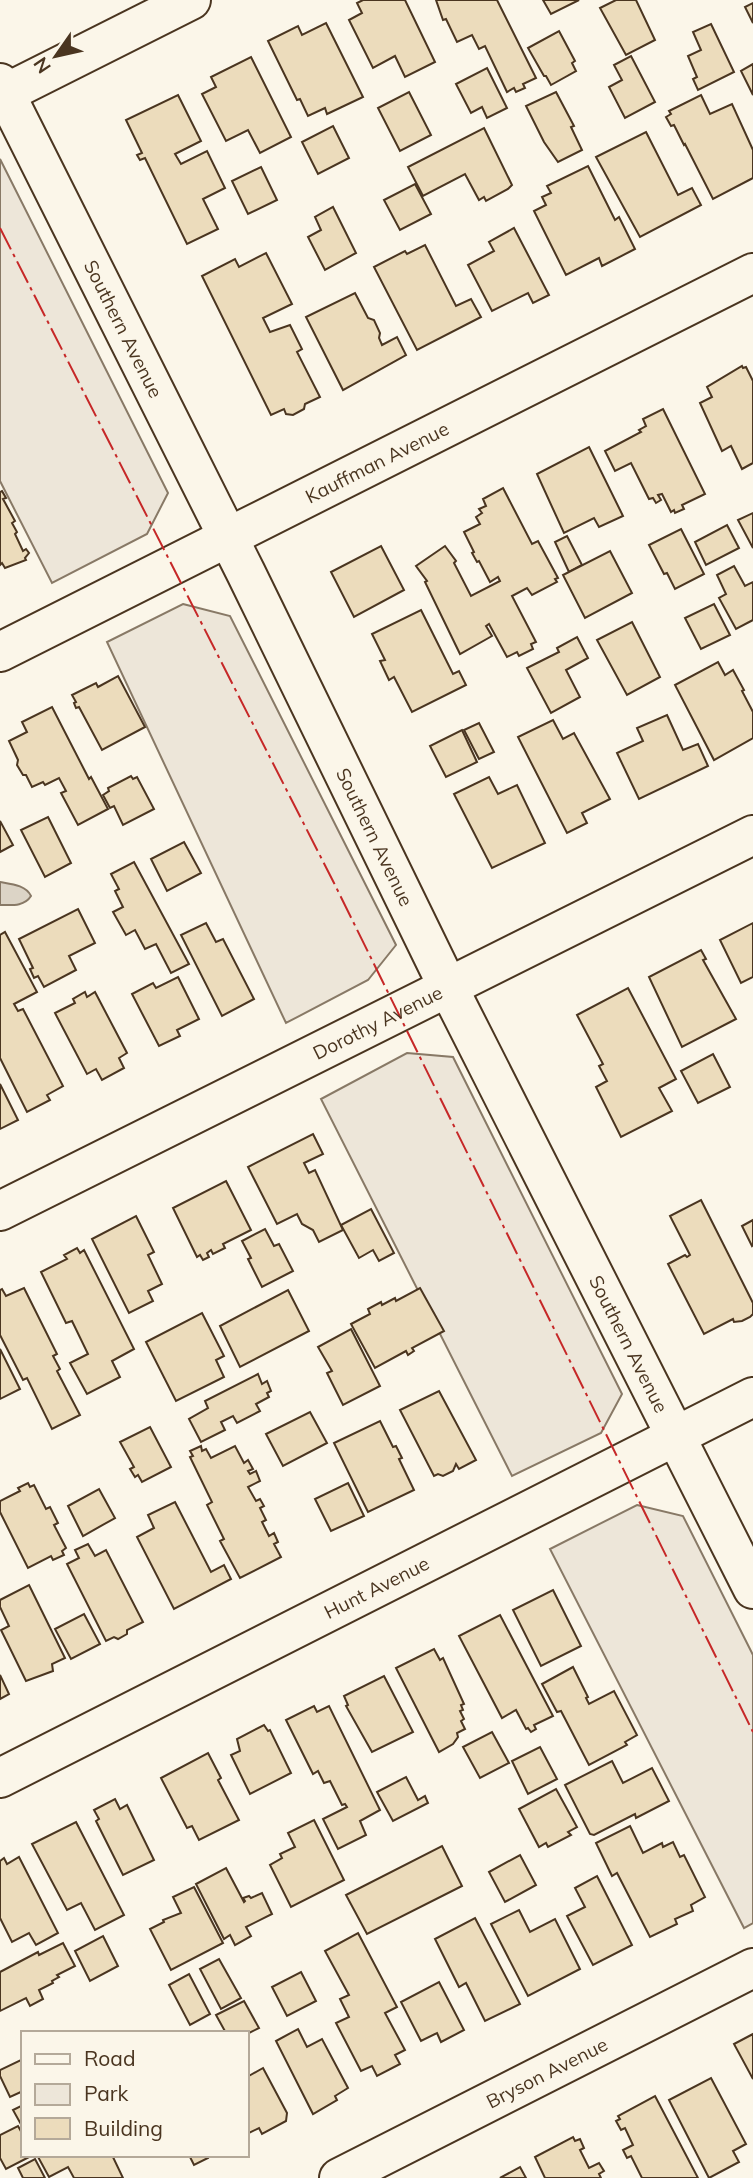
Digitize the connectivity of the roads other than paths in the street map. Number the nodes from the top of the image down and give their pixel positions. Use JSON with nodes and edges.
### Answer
{"nodes":[{"id":1,"x":191,"y":0,"type":"edge"},
{"id":2,"x":2,"y":91,"type":"edge"},
{"id":3,"x":753,"y":273,"type":"edge"},
{"id":4,"x":228,"y":536,"type":"junction"},
{"id":5,"x":0,"y":652,"type":"edge"},
{"id":6,"x":753,"y":835,"type":"edge"},
{"id":7,"x":449,"y":989,"type":"junction"},
{"id":8,"x":0,"y":1211,"type":"edge"},
{"id":9,"x":753,"y":1397,"type":"edge"},
{"id":10,"x":676,"y":1436,"type":"junction"},
{"id":11,"x":753,"y":1590,"type":"edge"},
{"id":12,"x":0,"y":1778,"type":"edge"},
{"id":13,"x":753,"y":1968,"type":"edge"},
{"id":14,"x":339,"y":2178,"type":"edge"}],
"edges":[{"from":1,"to":2,"type":"street"},
{"from":2,"to":4,"type":"street","name":"Southern Avenue"},
{"from":3,"to":4,"type":"street","name":"Kauffman Avenue"},
{"from":4,"to":5,"type":"street","name":"Kauffman Avenue"},
{"from":4,"to":7,"type":"street","name":"Southern Avenue"},
{"from":6,"to":7,"type":"street","name":"Dorothy Avenue"},
{"from":7,"to":8,"type":"street","name":"Dorothy Avenue"},
{"from":7,"to":10,"type":"street","name":"Southern Avenue"},
{"from":9,"to":10,"type":"street","name":"Hunt Avenue"},
{"from":10,"to":11,"type":"street","name":"Southern Avenue"},
{"from":10,"to":12,"type":"street","name":"Hunt Avenue"},
{"from":13,"to":14,"type":"street","name":"Bryson Avenue"}]}
